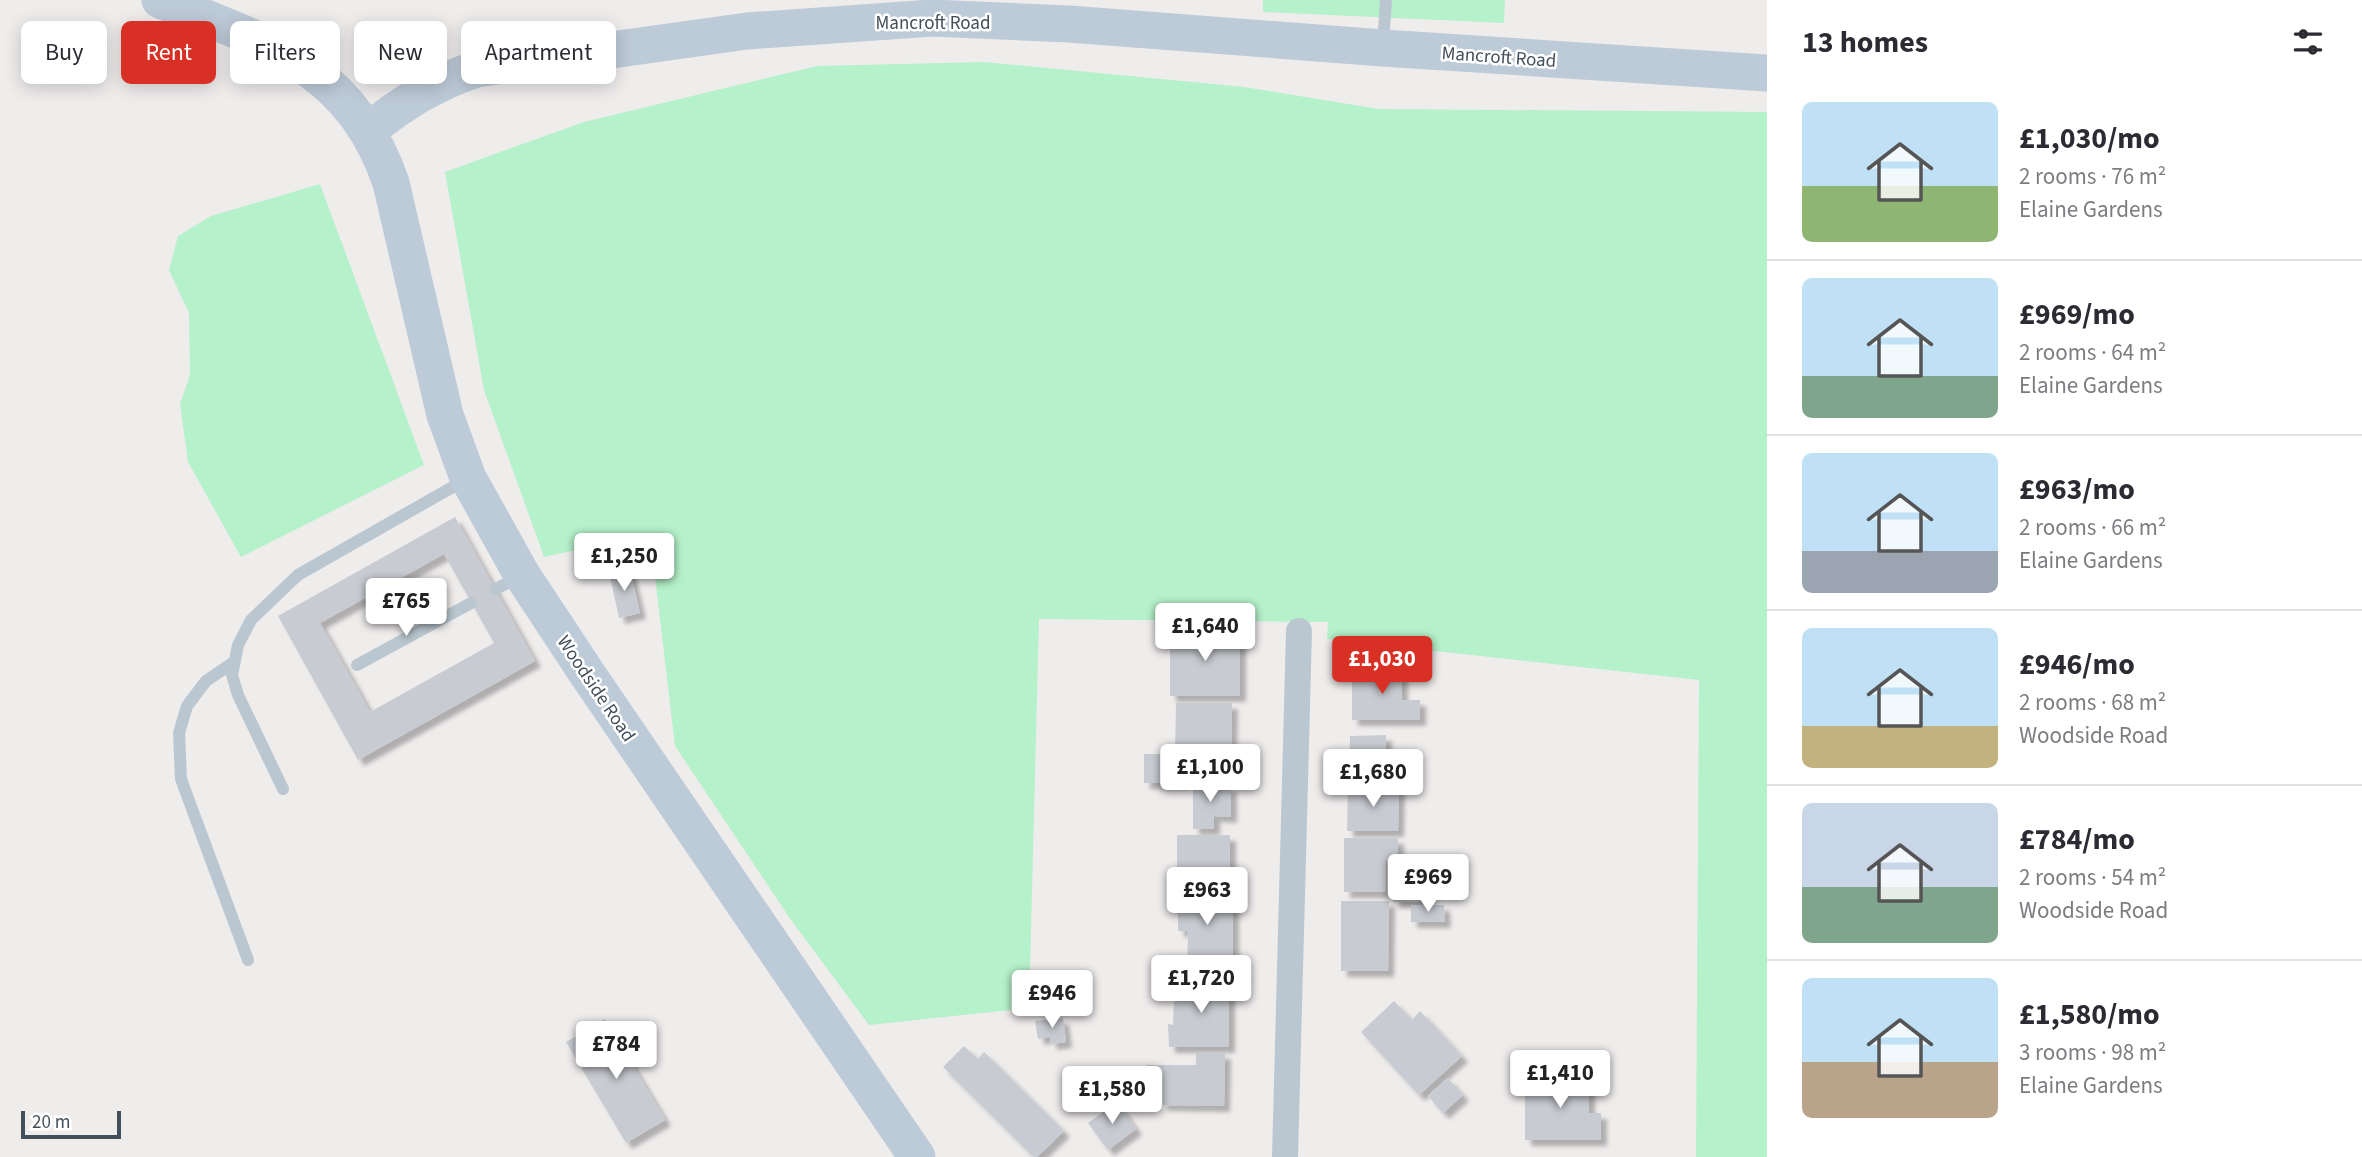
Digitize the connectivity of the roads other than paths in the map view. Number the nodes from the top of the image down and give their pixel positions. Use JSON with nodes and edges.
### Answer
{"nodes":[{"id":1,"x":160,"y":0,"type":"edge"},
{"id":2,"x":1386,"y":0,"type":"edge"},
{"id":3,"x":1383,"y":48,"type":"junction"},
{"id":4,"x":1767,"y":73,"type":"edge"},
{"id":5,"x":369,"y":131,"type":"junction"},
{"id":6,"x":468,"y":478,"type":"junction"},
{"id":7,"x":471,"y":603,"type":"dead end"},
{"id":8,"x":1299,"y":631,"type":"dead end"},
{"id":9,"x":234,"y":662,"type":"junction"},
{"id":10,"x":357,"y":665,"type":"dead end"},
{"id":11,"x":283,"y":789,"type":"dead end"},
{"id":12,"x":248,"y":960,"type":"dead end"},
{"id":13,"x":917,"y":1157,"type":"edge"},
{"id":14,"x":1285,"y":1157,"type":"edge"}],
"edges":[{"from":1,"to":5,"type":"street"},
{"from":2,"to":3,"type":"lane"},
{"from":3,"to":4,"type":"street","name":"Mancroft Road"},
{"from":3,"to":5,"type":"street","name":"Mancroft Road"},
{"from":5,"to":6,"type":"street","name":"Woodside Road"},
{"from":6,"to":9,"type":"lane"},
{"from":6,"to":13,"type":"street","name":"Woodside Road"},
{"from":7,"to":10,"type":"lane"},
{"from":8,"to":14,"type":"street"},
{"from":9,"to":11,"type":"lane"},
{"from":9,"to":12,"type":"lane"}]}
